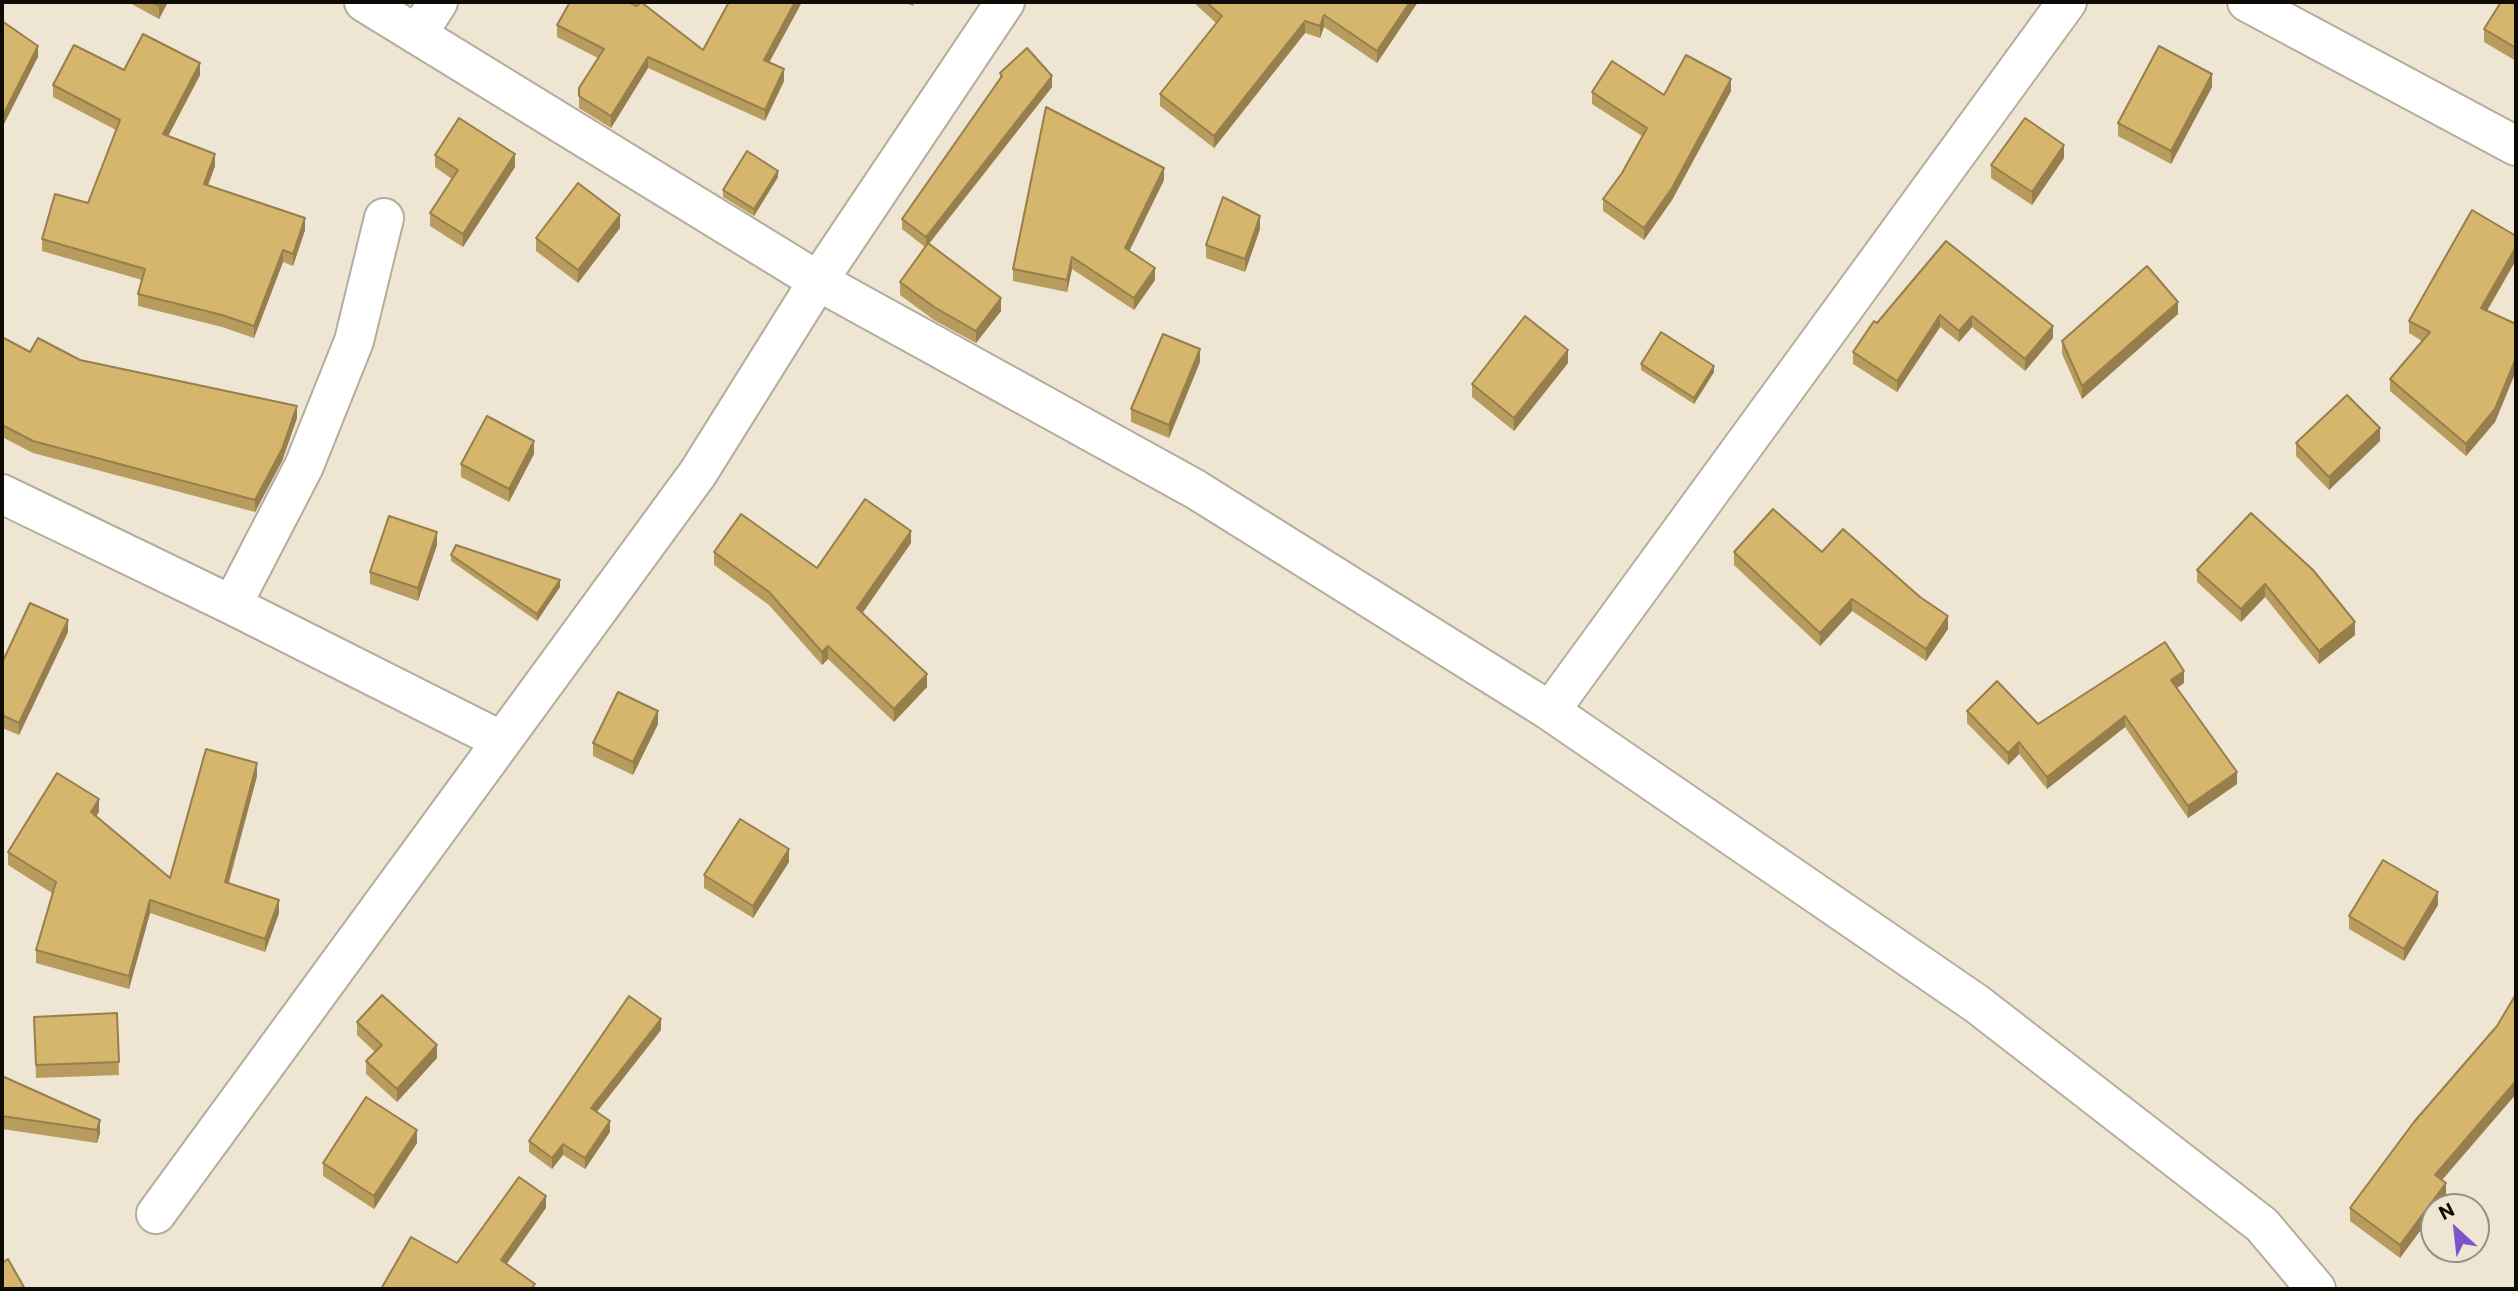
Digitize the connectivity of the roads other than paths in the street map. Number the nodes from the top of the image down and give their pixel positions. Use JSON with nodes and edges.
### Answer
{"nodes":[{"id":1,"x":364,"y":2,"type":"edge"},
{"id":2,"x":438,"y":2,"type":"edge"},
{"id":3,"x":1005,"y":2,"type":"edge"},
{"id":4,"x":2067,"y":2,"type":"edge"},
{"id":5,"x":2247,"y":2,"type":"edge"},
{"id":6,"x":417,"y":35,"type":"junction"},
{"id":7,"x":2516,"y":146,"type":"edge"},
{"id":8,"x":384,"y":218,"type":"dead end"},
{"id":9,"x":818,"y":281,"type":"junction"},
{"id":10,"x":2,"y":494,"type":"edge"},
{"id":11,"x":232,"y":605,"type":"junction"},
{"id":12,"x":1550,"y":711,"type":"junction"},
{"id":13,"x":502,"y":741,"type":"junction"},
{"id":14,"x":156,"y":1214,"type":"dead end"},
{"id":15,"x":2316,"y":1289,"type":"edge"}],
"edges":[{"from":1,"to":6,"type":"street"},
{"from":2,"to":6,"type":"street"},
{"from":3,"to":9,"type":"street"},
{"from":4,"to":12,"type":"street"},
{"from":5,"to":7,"type":"street"},
{"from":6,"to":9,"type":"street"},
{"from":8,"to":11,"type":"street"},
{"from":9,"to":12,"type":"street"},
{"from":9,"to":13,"type":"street"},
{"from":10,"to":11,"type":"street"},
{"from":11,"to":13,"type":"street"},
{"from":12,"to":15,"type":"street"},
{"from":13,"to":14,"type":"street"}]}
